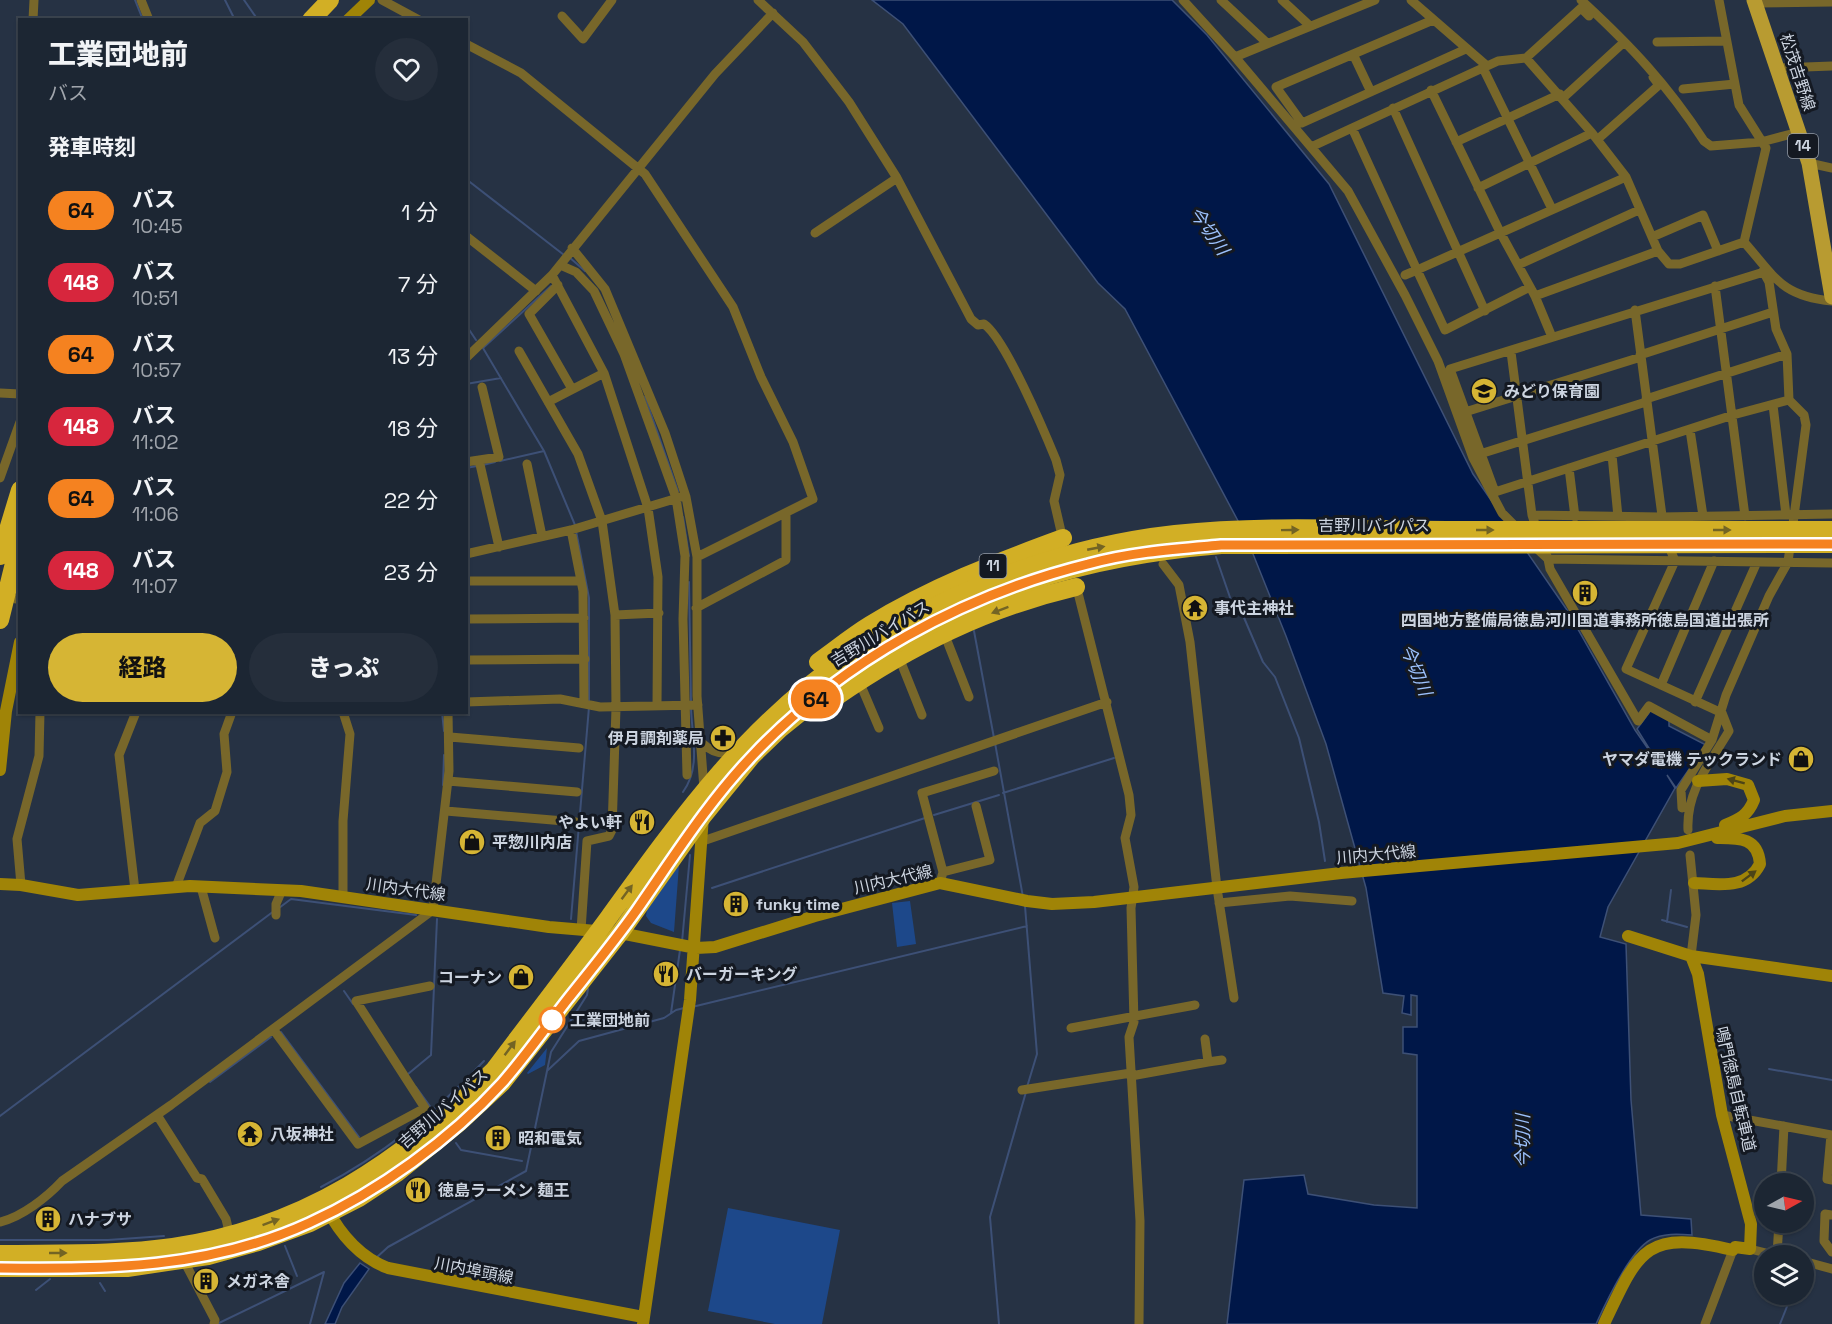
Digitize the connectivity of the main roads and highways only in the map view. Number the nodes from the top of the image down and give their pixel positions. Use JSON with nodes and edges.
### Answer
{"nodes":[{"id":1,"x":330,"y":0,"type":"edge"},
{"id":2,"x":369,"y":0,"type":"edge"},
{"id":3,"x":1755,"y":2,"type":"edge"},
{"id":4,"x":312,"y":18,"type":"edge"},
{"id":5,"x":350,"y":18,"type":"edge"},
{"id":6,"x":1832,"y":299,"type":"edge"},
{"id":7,"x":18,"y":497,"type":"edge"},
{"id":8,"x":1832,"y":530,"type":"edge"},
{"id":9,"x":1062,"y":538,"type":"road end"},
{"id":10,"x":1832,"y":544,"type":"edge"},
{"id":11,"x":18,"y":547,"type":"edge"},
{"id":12,"x":0,"y":556,"type":"edge"},
{"id":13,"x":1076,"y":587,"type":"road end"},
{"id":14,"x":0,"y":620,"type":"edge"},
{"id":15,"x":18,"y":652,"type":"edge"},
{"id":16,"x":856,"y":667,"type":"junction"},
{"id":17,"x":778,"y":720,"type":"junction"},
{"id":18,"x":0,"y":770,"type":"edge"},
{"id":19,"x":1698,"y":781,"type":"road end"},
{"id":20,"x":704,"y":789,"type":"junction"},
{"id":21,"x":1832,"y":811,"type":"edge"},
{"id":22,"x":703,"y":816,"type":"junction"},
{"id":23,"x":1697,"y":839,"type":"junction"},
{"id":24,"x":1694,"y":883,"type":"road end"},
{"id":25,"x":0,"y":884,"type":"edge"},
{"id":26,"x":590,"y":931,"type":"junction"},
{"id":27,"x":620,"y":933,"type":"junction"},
{"id":28,"x":1628,"y":936,"type":"dead end"},
{"id":29,"x":685,"y":946,"type":"junction"},
{"id":30,"x":1691,"y":956,"type":"junction"},
{"id":31,"x":1832,"y":975,"type":"edge"},
{"id":32,"x":326,"y":1207,"type":"junction"},
{"id":33,"x":0,"y":1254,"type":"edge"},
{"id":34,"x":179,"y":1254,"type":"junction"},
{"id":35,"x":0,"y":1268,"type":"edge"},
{"id":36,"x":643,"y":1321,"type":"edge"},
{"id":37,"x":1604,"y":1324,"type":"edge"}],
"edges":[{"from":1,"to":4,"type":"highway"},
{"from":2,"to":5,"type":"main road"},
{"from":3,"to":6,"type":"main road","name":"松茂吉野線","number":"14"},
{"from":7,"to":12,"type":"highway"},
{"from":16,"to":8,"type":"highway","name":"吉野川バイパス","number":"11","one_way":true,"bridge":true},
{"from":9,"to":17,"type":"highway","number":"11"},
{"from":10,"to":16,"type":"highway","name":"吉野川バイパス","number":"11","bridge":true},
{"from":11,"to":14,"type":"highway"},
{"from":13,"to":16,"type":"highway","number":"11","one_way":true},
{"from":15,"to":18,"type":"main road"},
{"from":16,"to":17,"type":"highway","name":"吉野川バイパス","number":"11"},
{"from":16,"to":17,"type":"highway","number":"11"},
{"from":17,"to":20,"type":"highway","name":"吉野川バイパス","number":"11"},
{"from":17,"to":22,"type":"highway","name":"吉野川バイパス","number":"11"},
{"from":23,"to":19,"type":"main road","one_way":true},
{"from":20,"to":22,"type":"main road"},
{"from":26,"to":20,"type":"highway","name":"吉野川バイパス","number":"11","one_way":true},
{"from":21,"to":23,"type":"main road","name":"川内大代線"},
{"from":22,"to":27,"type":"highway","name":"吉野川バイパス","number":"11"},
{"from":22,"to":29,"type":"main road"},
{"from":24,"to":23,"type":"main road","one_way":true},
{"from":23,"to":29,"type":"main road","name":"川内大代線"},
{"from":25,"to":26,"type":"main road","name":"川内大代線"},
{"from":26,"to":27,"type":"main road","name":"川内大代線"},
{"from":32,"to":26,"type":"highway","name":"吉野川バイパス","number":"11","one_way":true},
{"from":27,"to":29,"type":"main road","name":"川内大代線"},
{"from":27,"to":32,"type":"highway","name":"吉野川バイパス","number":"11"},
{"from":28,"to":30,"type":"main road"},
{"from":29,"to":36,"type":"main road"},
{"from":30,"to":31,"type":"main road"},
{"from":30,"to":37,"type":"main road","name":"鳴門徳島自転車道"},
{"from":34,"to":32,"type":"highway","name":"吉野川バイパス","number":"11","one_way":true},
{"from":32,"to":34,"type":"highway","name":"吉野川バイパス","number":"11"},
{"from":32,"to":36,"type":"main road","name":"川内埠頭線"},
{"from":33,"to":34,"type":"highway","name":"吉野川バイパス","number":"11","one_way":true},
{"from":34,"to":35,"type":"highway","name":"吉野川バイパス","number":"11"}]}
